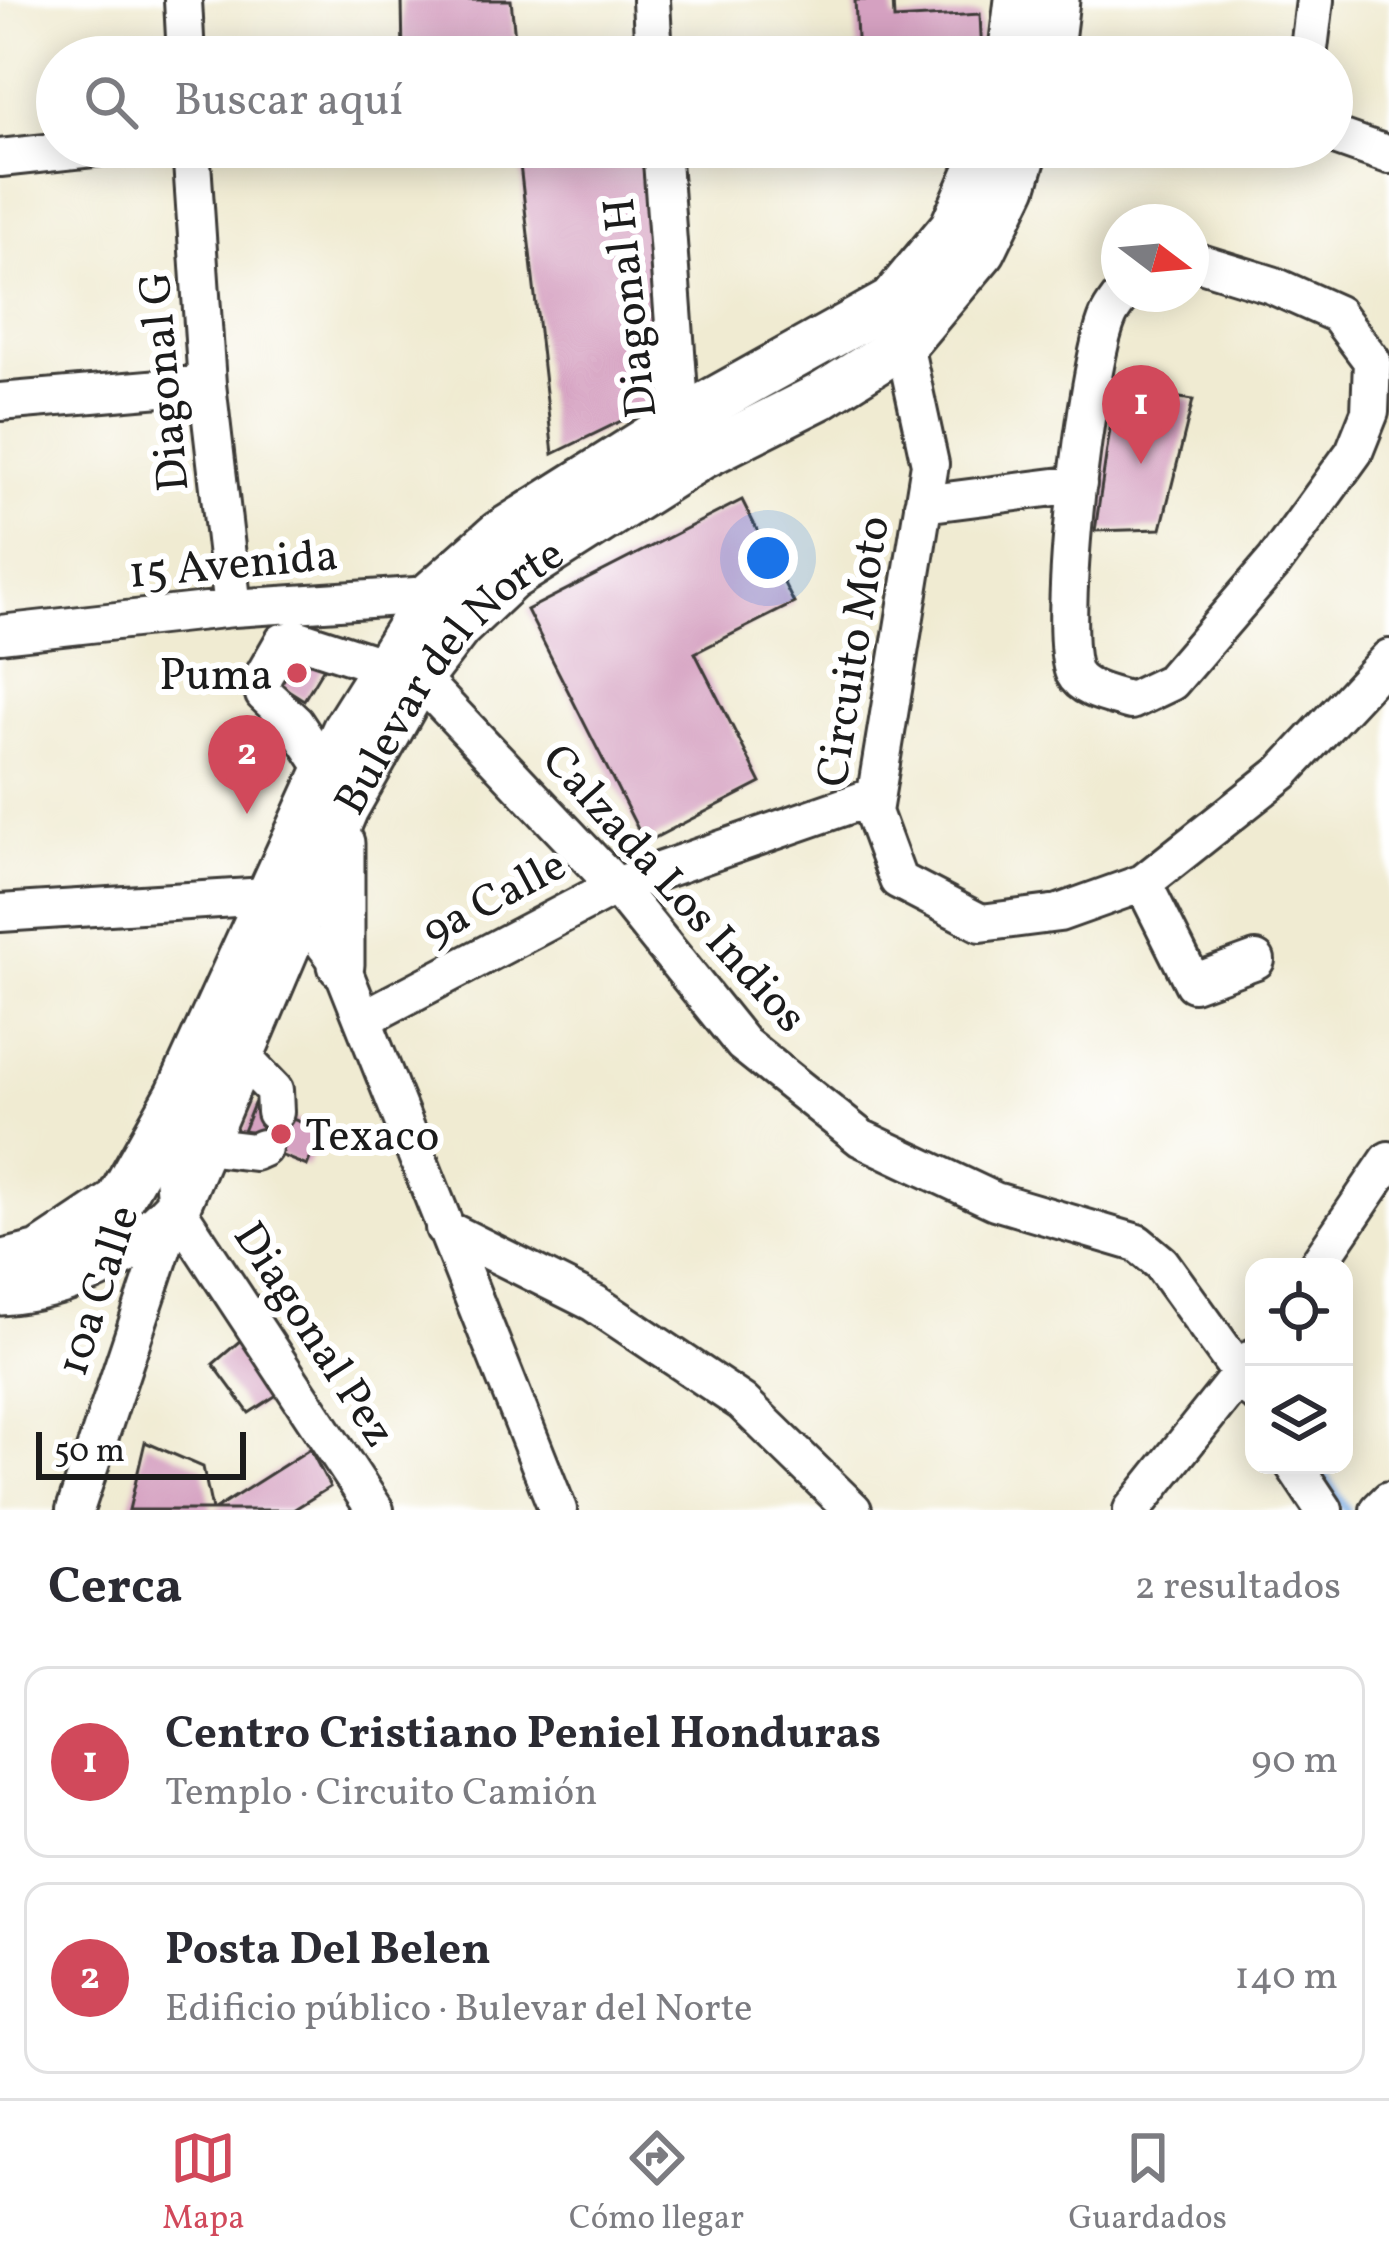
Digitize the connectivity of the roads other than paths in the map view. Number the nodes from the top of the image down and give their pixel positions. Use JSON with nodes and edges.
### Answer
{"nodes":[{"id":1,"x":183,"y":0,"type":"edge"},
{"id":2,"x":651,"y":0,"type":"edge"},
{"id":3,"x":1018,"y":0,"type":"edge"},
{"id":4,"x":1057,"y":0,"type":"edge"},
{"id":5,"x":1315,"y":0,"type":"edge"},
{"id":6,"x":185,"y":36,"type":"edge"},
{"id":7,"x":653,"y":36,"type":"edge"},
{"id":8,"x":1014,"y":36,"type":"edge"},
{"id":9,"x":1052,"y":36,"type":"edge"},
{"id":10,"x":1311,"y":36,"type":"edge"},
{"id":11,"x":1353,"y":142,"type":"edge"},
{"id":12,"x":36,"y":154,"type":"edge"},
{"id":13,"x":1389,"y":155,"type":"edge"},
{"id":14,"x":0,"y":158,"type":"edge"},
{"id":15,"x":192,"y":168,"type":"edge"},
{"id":16,"x":663,"y":168,"type":"edge"},
{"id":17,"x":979,"y":168,"type":"edge"},
{"id":18,"x":1017,"y":168,"type":"edge"},
{"id":19,"x":1209,"y":266,"type":"edge"},
{"id":20,"x":1111,"y":312,"type":"edge"},
{"id":21,"x":904,"y":344,"type":"junction"},
{"id":22,"x":207,"y":384,"type":"junction"},
{"id":23,"x":0,"y":402,"type":"edge"},
{"id":24,"x":691,"y":438,"type":"junction"},
{"id":25,"x":1078,"y":484,"type":"junction"},
{"id":26,"x":923,"y":504,"type":"junction"},
{"id":27,"x":449,"y":606,"type":"junction"},
{"id":28,"x":233,"y":608,"type":"junction"},
{"id":29,"x":0,"y":634,"type":"edge"},
{"id":30,"x":1389,"y":658,"type":"edge"},
{"id":31,"x":400,"y":672,"type":"junction"},
{"id":32,"x":343,"y":787,"type":"junction"},
{"id":33,"x":875,"y":796,"type":"junction"},
{"id":34,"x":1143,"y":883,"type":"junction"},
{"id":35,"x":616,"y":886,"type":"junction"},
{"id":36,"x":282,"y":903,"type":"junction"},
{"id":37,"x":0,"y":913,"type":"edge"},
{"id":38,"x":1256,"y":960,"type":"dead end"},
{"id":39,"x":341,"y":965,"type":"junction"},
{"id":40,"x":363,"y":1019,"type":"junction"},
{"id":41,"x":241,"y":1056,"type":"junction"},
{"id":42,"x":179,"y":1094,"type":"junction"},
{"id":43,"x":275,"y":1112,"type":"dead end"},
{"id":44,"x":204,"y":1146,"type":"junction"},
{"id":45,"x":263,"y":1148,"type":"dead end"},
{"id":46,"x":1389,"y":1160,"type":"edge"},
{"id":47,"x":176,"y":1208,"type":"junction"},
{"id":48,"x":444,"y":1228,"type":"junction"},
{"id":49,"x":1322,"y":1258,"type":"edge"},
{"id":50,"x":0,"y":1264,"type":"edge"},
{"id":51,"x":0,"y":1292,"type":"edge"},
{"id":52,"x":1245,"y":1368,"type":"edge"},
{"id":53,"x":1245,"y":1380,"type":"edge"},
{"id":54,"x":1300,"y":1474,"type":"edge"},
{"id":55,"x":75,"y":1510,"type":"edge"},
{"id":56,"x":374,"y":1510,"type":"edge"},
{"id":57,"x":558,"y":1510,"type":"edge"},
{"id":58,"x":853,"y":1510,"type":"edge"},
{"id":59,"x":1132,"y":1510,"type":"edge"},
{"id":60,"x":1324,"y":1510,"type":"edge"}],
"edges":[{"from":1,"to":6,"type":"street"},
{"from":2,"to":7,"type":"street"},
{"from":3,"to":8,"type":"main road"},
{"from":4,"to":9,"type":"main road"},
{"from":5,"to":10,"type":"street"},
{"from":11,"to":13,"type":"street"},
{"from":12,"to":14,"type":"street"},
{"from":15,"to":22,"type":"street","name":"Diagonal G"},
{"from":16,"to":24,"type":"street","name":"Diagonal H"},
{"from":17,"to":24,"type":"main road","name":"Bulevar del Norte"},
{"from":18,"to":21,"type":"main road","name":"Bulevar del Norte"},
{"from":19,"to":25,"type":"street"},
{"from":20,"to":25,"type":"street"},
{"from":21,"to":24,"type":"main road","name":"Bulevar del Norte"},
{"from":21,"to":26,"type":"street","name":"Circuito Moto"},
{"from":22,"to":23,"type":"street"},
{"from":22,"to":28,"type":"street","name":"Diagonal G"},
{"from":24,"to":27,"type":"main road","name":"Bulevar del Norte"},
{"from":25,"to":26,"type":"street"},
{"from":26,"to":33,"type":"street","name":"Circuito Moto"},
{"from":27,"to":28,"type":"street","name":"15 Avenida"},
{"from":27,"to":31,"type":"main road","name":"Bulevar del Norte"},
{"from":28,"to":29,"type":"street","name":"15 Avenida"},
{"from":30,"to":34,"type":"street","name":"Circuito Moto"},
{"from":31,"to":32,"type":"main road","name":"Bulevar del Norte"},
{"from":31,"to":32,"type":"street"},
{"from":31,"to":35,"type":"street","name":"Calzada Los Indios"},
{"from":32,"to":36,"type":"main road","name":"Bulevar del Norte"},
{"from":32,"to":39,"type":"main road"},
{"from":33,"to":34,"type":"street","name":"Circuito Moto"},
{"from":33,"to":35,"type":"street","name":"9a Calle"},
{"from":34,"to":38,"type":"street"},
{"from":35,"to":40,"type":"street","name":"9a Calle"},
{"from":35,"to":52,"type":"street","name":"Calzada Los Indios"},
{"from":36,"to":37,"type":"street"},
{"from":36,"to":39,"type":"street"},
{"from":36,"to":41,"type":"main road","name":"Bulevar del Norte"},
{"from":36,"to":42,"type":"main road","name":"Bulevar del Norte"},
{"from":39,"to":40,"type":"street"},
{"from":40,"to":48,"type":"street"},
{"from":41,"to":43,"type":"street"},
{"from":41,"to":44,"type":"main road","name":"Bulevar del Norte"},
{"from":42,"to":47,"type":"street","name":"10a Calle"},
{"from":42,"to":50,"type":"main road","name":"Bulevar del Norte"},
{"from":44,"to":45,"type":"street"},
{"from":44,"to":47,"type":"main road","name":"Bulevar del Norte"},
{"from":46,"to":49,"type":"street"},
{"from":47,"to":51,"type":"main road","name":"Bulevar del Norte"},
{"from":47,"to":55,"type":"street","name":"10a Calle"},
{"from":47,"to":56,"type":"street","name":"Diagonal Pez"},
{"from":48,"to":57,"type":"street"},
{"from":48,"to":58,"type":"street"},
{"from":53,"to":59,"type":"street"},
{"from":54,"to":60,"type":"street"}]}
